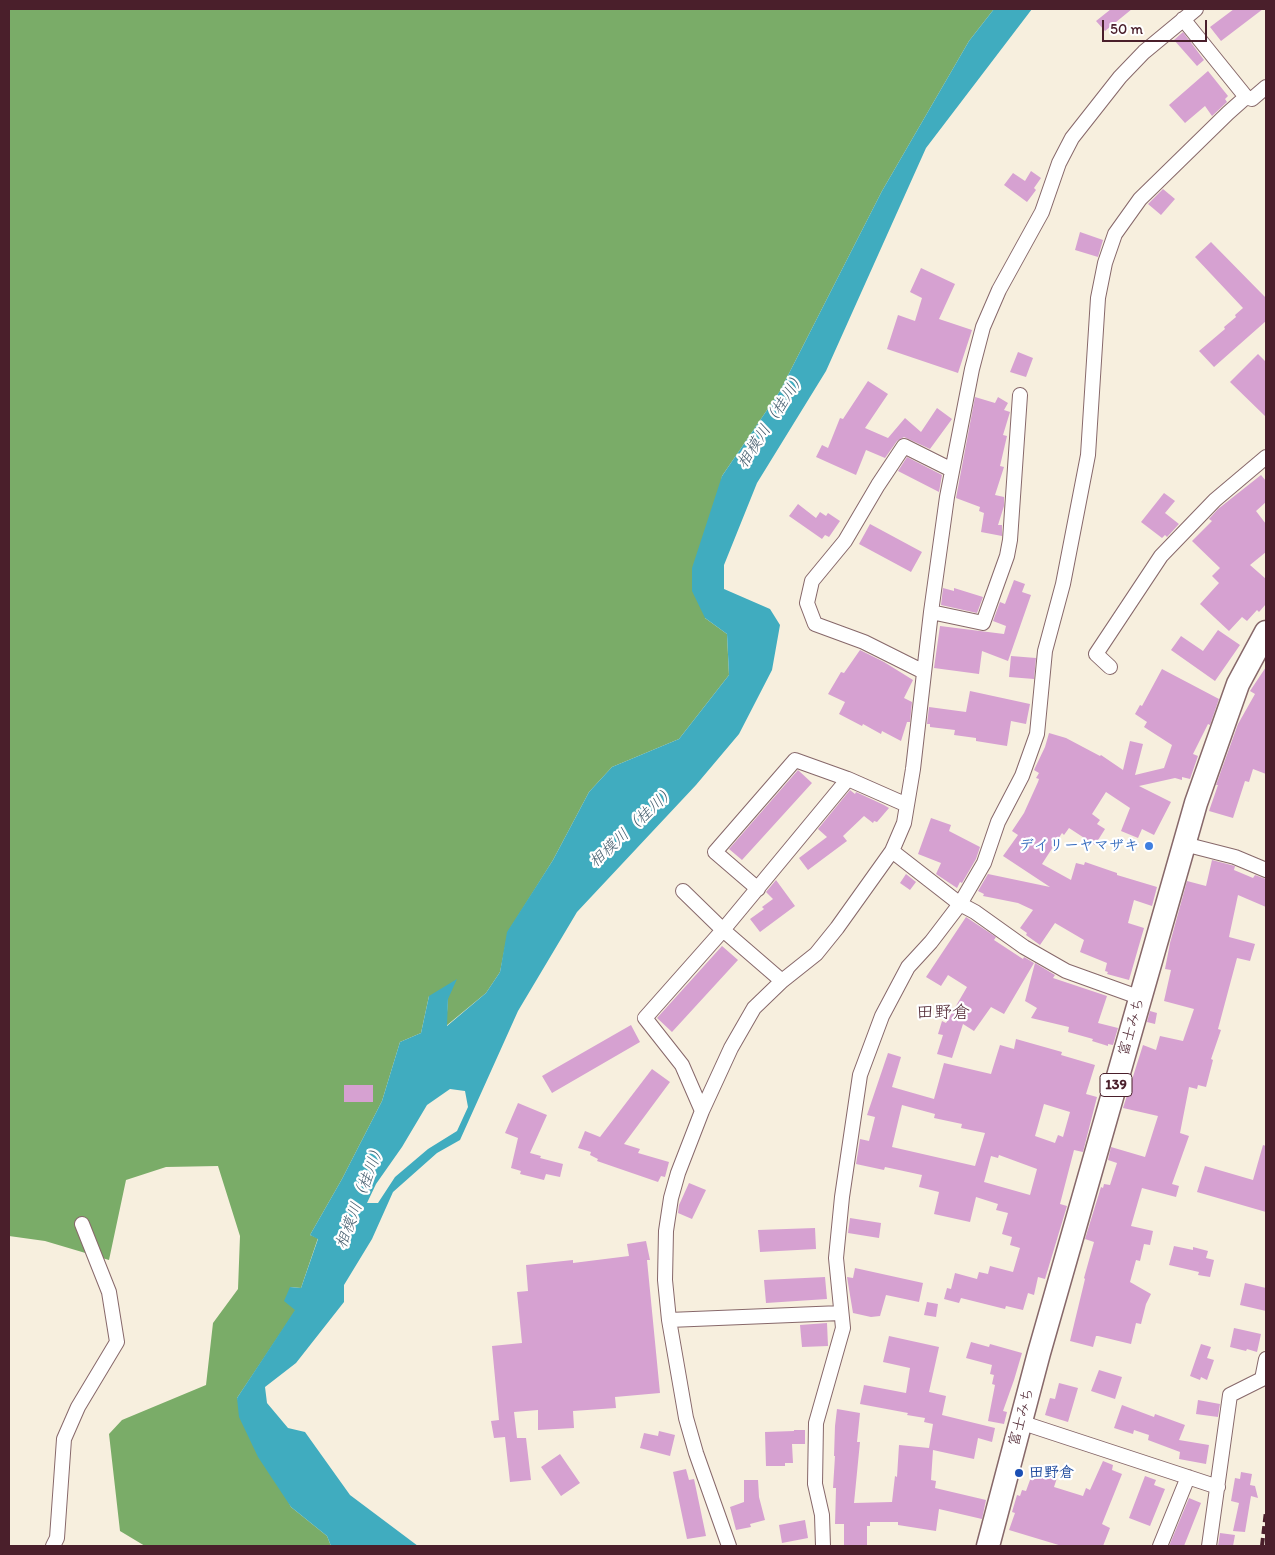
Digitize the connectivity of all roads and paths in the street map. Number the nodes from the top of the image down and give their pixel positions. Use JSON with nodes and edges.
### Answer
{"nodes":[{"id":1,"x":1196,"y":9,"type":"edge"},
{"id":2,"x":1183,"y":19,"type":"junction"},
{"id":3,"x":1266,"y":87,"type":"edge"},
{"id":4,"x":1246,"y":97,"type":"junction"},
{"id":5,"x":1020,"y":395,"type":"dead end"},
{"id":6,"x":1266,"y":457,"type":"edge"},
{"id":7,"x":952,"y":470,"type":"junction"},
{"id":8,"x":931,"y":612,"type":"junction"},
{"id":9,"x":1266,"y":632,"type":"edge"},
{"id":10,"x":1110,"y":667,"type":"dead end"},
{"id":11,"x":924,"y":672,"type":"junction"},
{"id":12,"x":848,"y":779,"type":"junction"},
{"id":13,"x":907,"y":806,"type":"junction"},
{"id":14,"x":1184,"y":844,"type":"junction"},
{"id":15,"x":892,"y":851,"type":"junction"},
{"id":16,"x":1266,"y":870,"type":"edge"},
{"id":17,"x":758,"y":889,"type":"junction"},
{"id":18,"x":683,"y":891,"type":"dead end"},
{"id":19,"x":960,"y":904,"type":"junction"},
{"id":20,"x":724,"y":930,"type":"junction"},
{"id":21,"x":782,"y":981,"type":"junction"},
{"id":22,"x":1141,"y":998,"type":"junction"},
{"id":23,"x":702,"y":1110,"type":"junction"},
{"id":24,"x":82,"y":1224,"type":"dead end"},
{"id":25,"x":840,"y":1313,"type":"junction"},
{"id":26,"x":670,"y":1320,"type":"junction"},
{"id":27,"x":1266,"y":1359,"type":"edge"},
{"id":28,"x":1020,"y":1422,"type":"junction"},
{"id":29,"x":1188,"y":1477,"type":"junction"},
{"id":30,"x":1218,"y":1487,"type":"junction"},
{"id":31,"x":53,"y":1546,"type":"edge"},
{"id":32,"x":729,"y":1546,"type":"edge"},
{"id":33,"x":823,"y":1546,"type":"edge"},
{"id":34,"x":988,"y":1546,"type":"edge"},
{"id":35,"x":1160,"y":1546,"type":"edge"},
{"id":36,"x":1209,"y":1546,"type":"edge"}],
"edges":[{"from":1,"to":2,"type":"street"},
{"from":2,"to":4,"type":"street"},
{"from":2,"to":7,"type":"street"},
{"from":3,"to":4,"type":"street"},
{"from":4,"to":19,"type":"street"},
{"from":5,"to":8,"type":"street"},
{"from":6,"to":10,"type":"street"},
{"from":7,"to":8,"type":"street"},
{"from":7,"to":11,"type":"street"},
{"from":8,"to":11,"type":"street"},
{"from":9,"to":14,"type":"highway","name":"富士みち","number":"139"},
{"from":11,"to":13,"type":"street"},
{"from":12,"to":13,"type":"street"},
{"from":12,"to":17,"type":"street"},
{"from":12,"to":17,"type":"street"},
{"from":13,"to":15,"type":"street"},
{"from":14,"to":16,"type":"street"},
{"from":14,"to":22,"type":"highway","name":"富士みち","number":"139"},
{"from":15,"to":19,"type":"street"},
{"from":15,"to":21,"type":"street"},
{"from":17,"to":20,"type":"street"},
{"from":18,"to":20,"type":"street"},
{"from":19,"to":22,"type":"street"},
{"from":19,"to":25,"type":"street"},
{"from":20,"to":21,"type":"street"},
{"from":20,"to":23,"type":"street"},
{"from":21,"to":23,"type":"street"},
{"from":22,"to":28,"type":"highway","name":"富士みち","number":"139"},
{"from":23,"to":26,"type":"street"},
{"from":24,"to":31,"type":"street"},
{"from":25,"to":26,"type":"street"},
{"from":25,"to":33,"type":"street"},
{"from":26,"to":32,"type":"street"},
{"from":27,"to":30,"type":"street"},
{"from":28,"to":29,"type":"street"},
{"from":28,"to":34,"type":"highway","name":"富士みち","number":"139"},
{"from":29,"to":30,"type":"street"},
{"from":29,"to":35,"type":"street"},
{"from":30,"to":36,"type":"street"}]}
